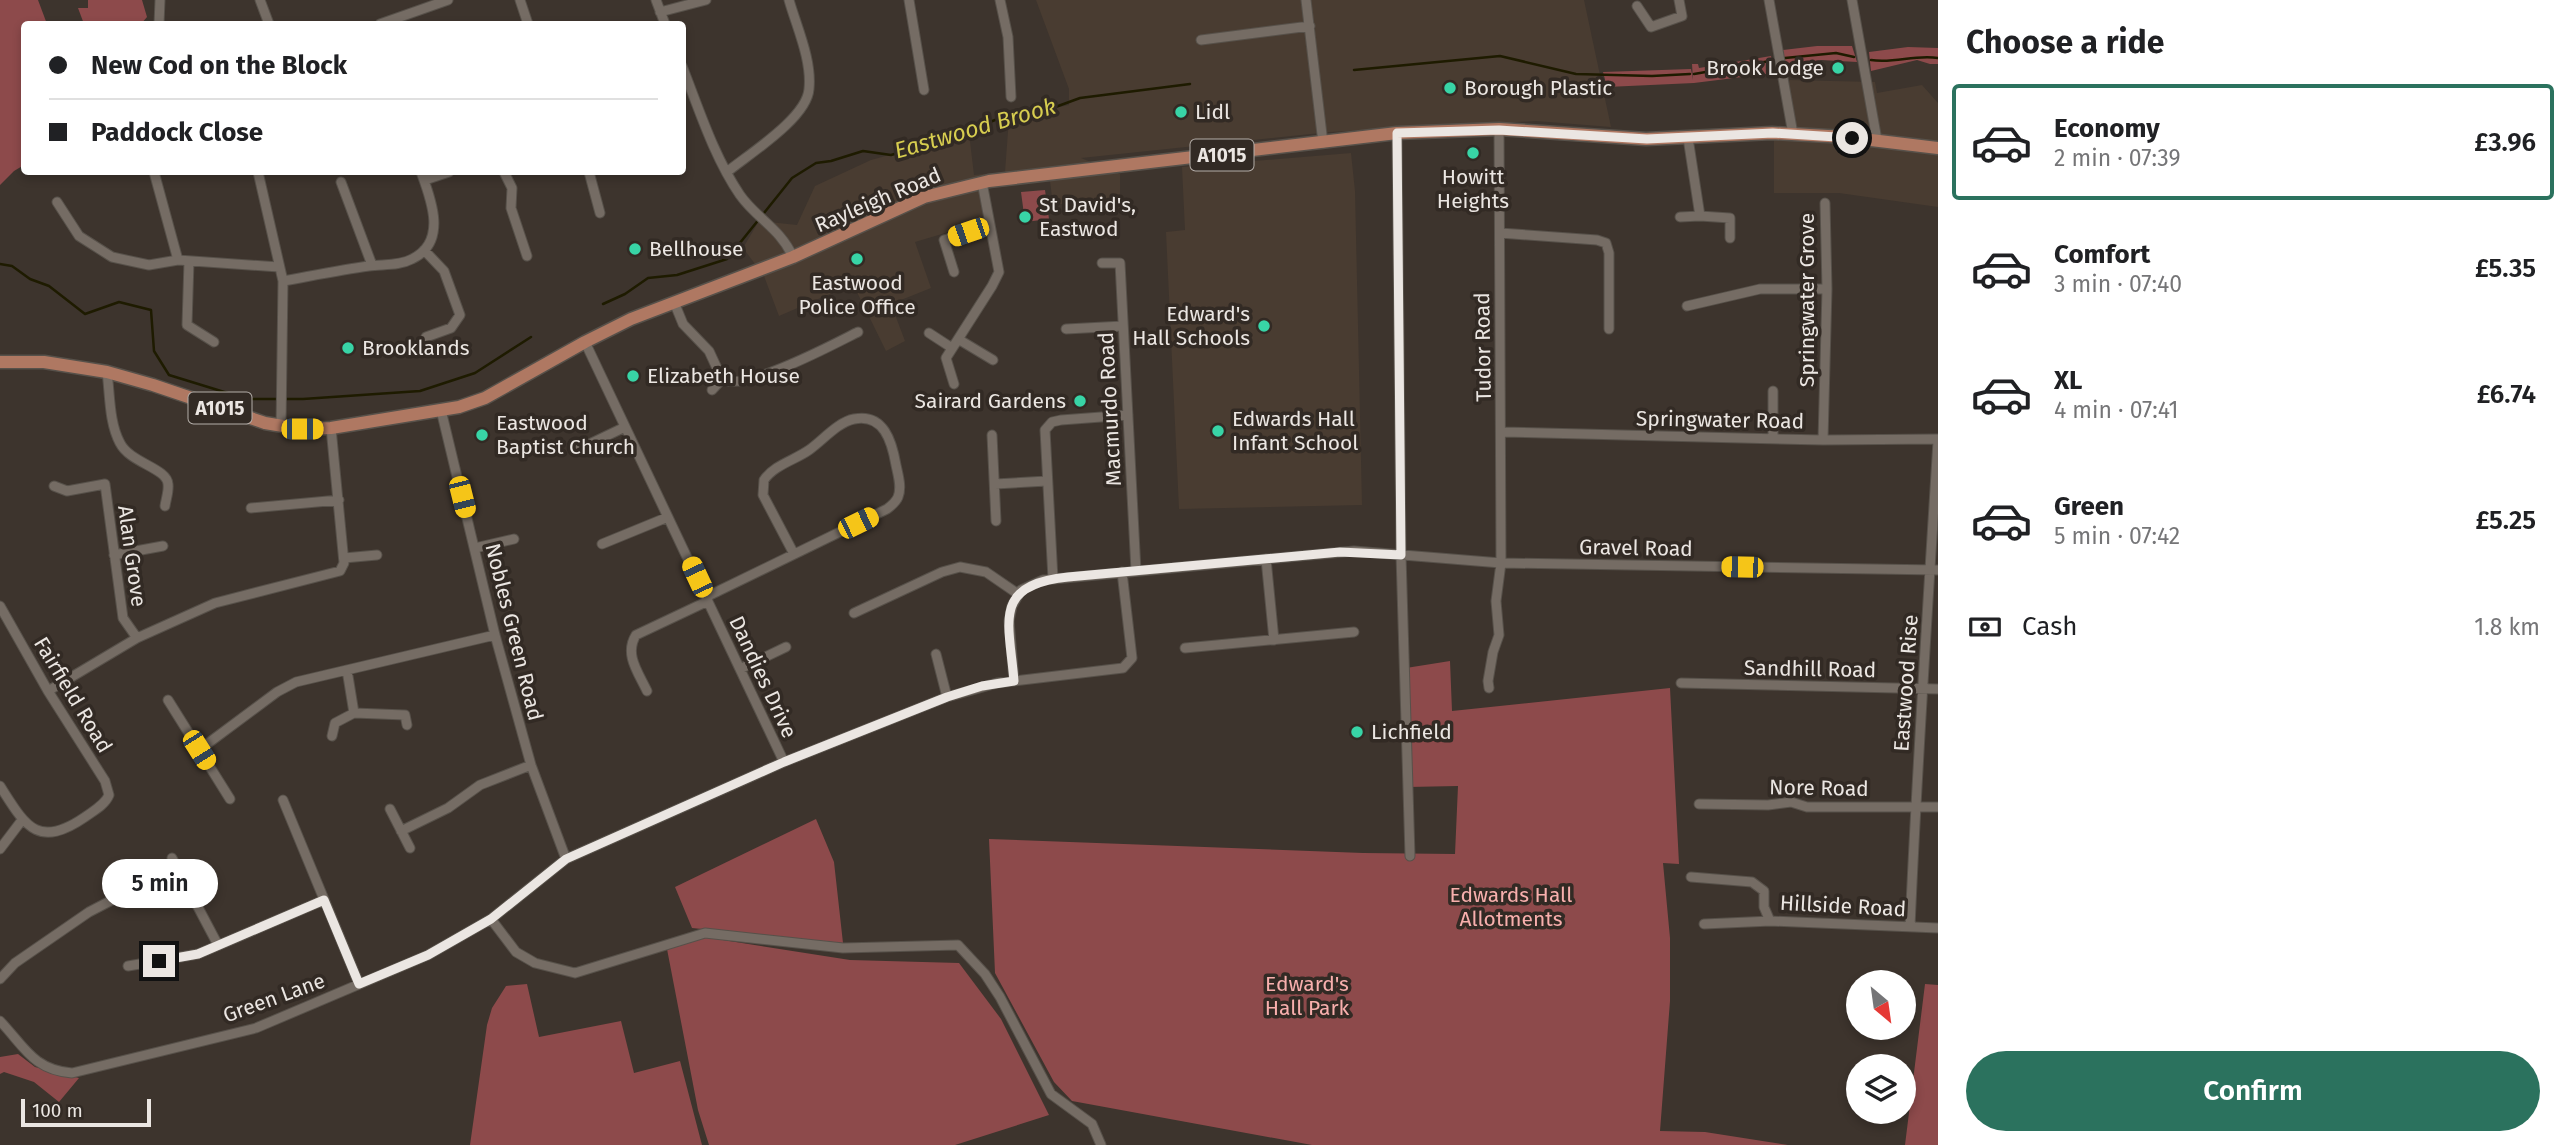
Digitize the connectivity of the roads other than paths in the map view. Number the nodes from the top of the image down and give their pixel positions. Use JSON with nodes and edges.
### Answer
{"nodes":[{"id":1,"x":160,"y":0,"type":"edge"},
{"id":2,"x":260,"y":0,"type":"edge"},
{"id":3,"x":448,"y":0,"type":"edge"},
{"id":4,"x":520,"y":0,"type":"edge"},
{"id":5,"x":656,"y":0,"type":"edge"},
{"id":6,"x":706,"y":0,"type":"edge"},
{"id":7,"x":789,"y":0,"type":"edge"},
{"id":8,"x":909,"y":0,"type":"edge"},
{"id":9,"x":1000,"y":0,"type":"edge"},
{"id":10,"x":1306,"y":0,"type":"edge"},
{"id":11,"x":1679,"y":0,"type":"edge"},
{"id":12,"x":1769,"y":0,"type":"edge"},
{"id":13,"x":1852,"y":0,"type":"edge"},
{"id":14,"x":1637,"y":6,"type":"dead end"},
{"id":15,"x":660,"y":12,"type":"junction"},
{"id":16,"x":159,"y":21,"type":"edge"},
{"id":17,"x":267,"y":21,"type":"edge"},
{"id":18,"x":388,"y":21,"type":"edge"},
{"id":19,"x":527,"y":21,"type":"edge"},
{"id":20,"x":664,"y":21,"type":"edge"},
{"id":21,"x":1310,"y":26,"type":"junction"},
{"id":22,"x":1201,"y":40,"type":"dead end"},
{"id":23,"x":686,"y":76,"type":"edge"},
{"id":24,"x":924,"y":90,"type":"dead end"},
{"id":25,"x":1010,"y":97,"type":"dead end"},
{"id":26,"x":1499,"y":130,"type":"junction"},
{"id":27,"x":1397,"y":133,"type":"junction"},
{"id":28,"x":1793,"y":134,"type":"junction"},
{"id":29,"x":1688,"y":138,"type":"junction"},
{"id":30,"x":1877,"y":140,"type":"junction"},
{"id":31,"x":1323,"y":143,"type":"junction"},
{"id":32,"x":1938,"y":148,"type":"edge"},
{"id":33,"x":727,"y":172,"type":"junction"},
{"id":34,"x":155,"y":175,"type":"edge"},
{"id":35,"x":259,"y":175,"type":"edge"},
{"id":36,"x":505,"y":175,"type":"edge"},
{"id":37,"x":590,"y":175,"type":"edge"},
{"id":38,"x":423,"y":176,"type":"edge"},
{"id":39,"x":341,"y":182,"type":"dead end"},
{"id":40,"x":982,"y":182,"type":"junction"},
{"id":41,"x":345,"y":193,"type":"junction"},
{"id":42,"x":335,"y":196,"type":"dead end"},
{"id":43,"x":57,"y":202,"type":"dead end"},
{"id":44,"x":1825,"y":203,"type":"dead end"},
{"id":45,"x":600,"y":213,"type":"dead end"},
{"id":46,"x":1700,"y":216,"type":"junction"},
{"id":47,"x":1680,"y":217,"type":"dead end"},
{"id":48,"x":989,"y":226,"type":"junction"},
{"id":49,"x":1500,"y":233,"type":"junction"},
{"id":50,"x":1730,"y":238,"type":"dead end"},
{"id":51,"x":424,"y":250,"type":"junction"},
{"id":52,"x":527,"y":256,"type":"dead end"},
{"id":53,"x":793,"y":257,"type":"junction"},
{"id":54,"x":178,"y":260,"type":"junction"},
{"id":55,"x":189,"y":261,"type":"junction"},
{"id":56,"x":1102,"y":263,"type":"dead end"},
{"id":57,"x":372,"y":265,"type":"junction"},
{"id":58,"x":279,"y":267,"type":"junction"},
{"id":59,"x":954,"y":272,"type":"dead end"},
{"id":60,"x":283,"y":281,"type":"junction"},
{"id":61,"x":1827,"y":289,"type":"junction"},
{"id":62,"x":674,"y":302,"type":"junction"},
{"id":63,"x":1687,"y":306,"type":"dead end"},
{"id":64,"x":1123,"y":326,"type":"junction"},
{"id":65,"x":1066,"y":329,"type":"dead end"},
{"id":66,"x":1609,"y":329,"type":"dead end"},
{"id":67,"x":858,"y":332,"type":"dead end"},
{"id":68,"x":929,"y":333,"type":"dead end"},
{"id":69,"x":426,"y":337,"type":"dead end"},
{"id":70,"x":958,"y":339,"type":"junction"},
{"id":71,"x":214,"y":342,"type":"dead end"},
{"id":72,"x":585,"y":342,"type":"junction"},
{"id":73,"x":952,"y":348,"type":"junction"},
{"id":74,"x":993,"y":360,"type":"dead end"},
{"id":75,"x":0,"y":362,"type":"edge"},
{"id":76,"x":107,"y":372,"type":"junction"},
{"id":77,"x":722,"y":379,"type":"junction"},
{"id":78,"x":954,"y":384,"type":"dead end"},
{"id":79,"x":712,"y":390,"type":"dead end"},
{"id":80,"x":1773,"y":391,"type":"dead end"},
{"id":81,"x":442,"y":410,"type":"junction"},
{"id":82,"x":1128,"y":415,"type":"junction"},
{"id":83,"x":281,"y":427,"type":"junction"},
{"id":84,"x":625,"y":427,"type":"junction"},
{"id":85,"x":331,"y":428,"type":"junction"},
{"id":86,"x":1502,"y":432,"type":"junction"},
{"id":87,"x":992,"y":435,"type":"dead end"},
{"id":88,"x":1773,"y":439,"type":"junction"},
{"id":89,"x":1823,"y":440,"type":"junction"},
{"id":90,"x":1938,"y":440,"type":"edge"},
{"id":91,"x":578,"y":450,"type":"dead end"},
{"id":92,"x":1047,"y":481,"type":"junction"},
{"id":93,"x":995,"y":484,"type":"junction"},
{"id":94,"x":54,"y":486,"type":"dead end"},
{"id":95,"x":339,"y":500,"type":"junction"},
{"id":96,"x":164,"y":506,"type":"dead end"},
{"id":97,"x":251,"y":508,"type":"dead end"},
{"id":98,"x":668,"y":517,"type":"junction"},
{"id":99,"x":996,"y":521,"type":"dead end"},
{"id":100,"x":514,"y":539,"type":"dead end"},
{"id":101,"x":602,"y":544,"type":"dead end"},
{"id":102,"x":163,"y":546,"type":"dead end"},
{"id":103,"x":475,"y":548,"type":"junction"},
{"id":104,"x":794,"y":554,"type":"junction"},
{"id":105,"x":114,"y":555,"type":"junction"},
{"id":106,"x":377,"y":555,"type":"dead end"},
{"id":107,"x":1401,"y":555,"type":"junction"},
{"id":108,"x":344,"y":558,"type":"junction"},
{"id":109,"x":1266,"y":559,"type":"junction"},
{"id":110,"x":1501,"y":563,"type":"junction"},
{"id":111,"x":1136,"y":570,"type":"junction"},
{"id":112,"x":1934,"y":570,"type":"edge"},
{"id":113,"x":1122,"y":572,"type":"junction"},
{"id":114,"x":1052,"y":579,"type":"junction"},
{"id":115,"x":1018,"y":594,"type":"junction"},
{"id":116,"x":707,"y":599,"type":"junction"},
{"id":117,"x":0,"y":606,"type":"edge"},
{"id":118,"x":854,"y":613,"type":"dead end"},
{"id":119,"x":1354,"y":632,"type":"dead end"},
{"id":120,"x":495,"y":635,"type":"junction"},
{"id":121,"x":137,"y":638,"type":"junction"},
{"id":122,"x":1274,"y":640,"type":"junction"},
{"id":123,"x":786,"y":648,"type":"dead end"},
{"id":124,"x":1185,"y":648,"type":"dead end"},
{"id":125,"x":936,"y":653,"type":"dead end"},
{"id":126,"x":740,"y":669,"type":"junction"},
{"id":127,"x":346,"y":670,"type":"junction"},
{"id":128,"x":1014,"y":681,"type":"junction"},
{"id":129,"x":1681,"y":683,"type":"dead end"},
{"id":130,"x":1489,"y":688,"type":"dead end"},
{"id":131,"x":1924,"y":689,"type":"junction"},
{"id":132,"x":1938,"y":689,"type":"edge"},
{"id":133,"x":48,"y":691,"type":"junction"},
{"id":134,"x":647,"y":691,"type":"dead end"},
{"id":135,"x":947,"y":697,"type":"junction"},
{"id":136,"x":168,"y":701,"type":"dead end"},
{"id":137,"x":354,"y":713,"type":"junction"},
{"id":138,"x":407,"y":725,"type":"dead end"},
{"id":139,"x":332,"y":736,"type":"dead end"},
{"id":140,"x":199,"y":750,"type":"junction"},
{"id":141,"x":784,"y":762,"type":"junction"},
{"id":142,"x":531,"y":765,"type":"junction"},
{"id":143,"x":0,"y":786,"type":"edge"},
{"id":144,"x":230,"y":799,"type":"dead end"},
{"id":145,"x":283,"y":800,"type":"dead end"},
{"id":146,"x":1699,"y":804,"type":"dead end"},
{"id":147,"x":1915,"y":806,"type":"junction"},
{"id":148,"x":1938,"y":807,"type":"edge"},
{"id":149,"x":390,"y":808,"type":"dead end"},
{"id":150,"x":22,"y":820,"type":"junction"},
{"id":151,"x":401,"y":831,"type":"junction"},
{"id":152,"x":410,"y":848,"type":"dead end"},
{"id":153,"x":0,"y":849,"type":"edge"},
{"id":154,"x":1410,"y":856,"type":"dead end"},
{"id":155,"x":566,"y":859,"type":"junction"},
{"id":156,"x":162,"y":875,"type":"dead end"},
{"id":157,"x":1691,"y":877,"type":"dead end"},
{"id":158,"x":116,"y":898,"type":"dead end"},
{"id":159,"x":324,"y":900,"type":"junction"},
{"id":160,"x":491,"y":919,"type":"junction"},
{"id":161,"x":1771,"y":921,"type":"junction"},
{"id":162,"x":1704,"y":924,"type":"dead end"},
{"id":163,"x":1910,"y":927,"type":"junction"},
{"id":164,"x":1938,"y":928,"type":"edge"},
{"id":165,"x":218,"y":945,"type":"junction"},
{"id":166,"x":128,"y":966,"type":"dead end"},
{"id":167,"x":0,"y":979,"type":"edge"},
{"id":168,"x":359,"y":984,"type":"junction"},
{"id":169,"x":0,"y":1021,"type":"edge"},
{"id":170,"x":1101,"y":1145,"type":"edge"}],
"edges":[{"from":1,"to":16,"type":"street"},
{"from":2,"to":17,"type":"street"},
{"from":3,"to":18,"type":"street"},
{"from":4,"to":19,"type":"street"},
{"from":5,"to":15,"type":"street"},
{"from":6,"to":15,"type":"street"},
{"from":7,"to":33,"type":"street"},
{"from":8,"to":24,"type":"street"},
{"from":9,"to":25,"type":"street"},
{"from":10,"to":21,"type":"street"},
{"from":11,"to":14,"type":"street"},
{"from":12,"to":28,"type":"street"},
{"from":13,"to":30,"type":"street"},
{"from":15,"to":20,"type":"street"},
{"from":21,"to":22,"type":"street"},
{"from":21,"to":31,"type":"street"},
{"from":23,"to":33,"type":"street"},
{"from":26,"to":27,"type":"main road","name":"Rayleigh Road","number":"A1015"},
{"from":26,"to":29,"type":"main road","name":"Rayleigh Road","number":"A1015"},
{"from":26,"to":49,"type":"street","name":"Tudor Road"},
{"from":27,"to":31,"type":"main road","name":"Rayleigh Road","number":"A1015"},
{"from":27,"to":107,"type":"street"},
{"from":28,"to":29,"type":"main road","name":"Rayleigh Road","number":"A1015"},
{"from":28,"to":30,"type":"main road","name":"Rayleigh Road","number":"A1015"},
{"from":29,"to":46,"type":"street"},
{"from":30,"to":32,"type":"main road","name":"Rayleigh Road","number":"A1015"},
{"from":31,"to":40,"type":"main road","name":"Rayleigh Road","number":"A1015"},
{"from":33,"to":53,"type":"street"},
{"from":34,"to":54,"type":"street"},
{"from":35,"to":58,"type":"street"},
{"from":36,"to":52,"type":"street"},
{"from":37,"to":45,"type":"street"},
{"from":38,"to":51,"type":"street"},
{"from":39,"to":41,"type":"street"},
{"from":40,"to":48,"type":"street"},
{"from":40,"to":53,"type":"main road","name":"Rayleigh Road","number":"A1015"},
{"from":41,"to":42,"type":"street"},
{"from":41,"to":57,"type":"street"},
{"from":43,"to":54,"type":"street"},
{"from":44,"to":61,"type":"street","name":"Springwater Grove"},
{"from":46,"to":47,"type":"street"},
{"from":46,"to":50,"type":"street"},
{"from":48,"to":59,"type":"street"},
{"from":48,"to":70,"type":"street"},
{"from":49,"to":66,"type":"street"},
{"from":49,"to":86,"type":"street","name":"Tudor Road"},
{"from":51,"to":57,"type":"street"},
{"from":51,"to":69,"type":"street"},
{"from":53,"to":62,"type":"main road","name":"Rayleigh Road","number":"A1015"},
{"from":54,"to":55,"type":"street"},
{"from":55,"to":58,"type":"street"},
{"from":55,"to":71,"type":"street"},
{"from":56,"to":64,"type":"street","name":"Macmurdo Road"},
{"from":57,"to":60,"type":"street"},
{"from":58,"to":60,"type":"street"},
{"from":60,"to":83,"type":"street"},
{"from":61,"to":63,"type":"street"},
{"from":61,"to":89,"type":"street","name":"Springwater Grove"},
{"from":62,"to":72,"type":"main road","name":"Rayleigh Road","number":"A1015"},
{"from":62,"to":77,"type":"street"},
{"from":64,"to":65,"type":"street"},
{"from":64,"to":82,"type":"street","name":"Macmurdo Road"},
{"from":67,"to":77,"type":"street"},
{"from":68,"to":73,"type":"street"},
{"from":70,"to":73,"type":"street"},
{"from":70,"to":74,"type":"street"},
{"from":72,"to":81,"type":"main road","name":"Rayleigh Road","number":"A1015"},
{"from":72,"to":84,"type":"street","name":"Dandies Drive"},
{"from":73,"to":78,"type":"street"},
{"from":75,"to":76,"type":"main road","name":"Rayleigh Road","number":"A1015"},
{"from":76,"to":83,"type":"main road","name":"Rayleigh Road","number":"A1015"},
{"from":76,"to":96,"type":"street"},
{"from":77,"to":79,"type":"street"},
{"from":80,"to":88,"type":"street"},
{"from":81,"to":85,"type":"main road","name":"Rayleigh Road","number":"A1015"},
{"from":81,"to":103,"type":"street","name":"Nobles Green Road"},
{"from":82,"to":92,"type":"street"},
{"from":82,"to":111,"type":"street","name":"Macmurdo Road"},
{"from":83,"to":85,"type":"main road","name":"Rayleigh Road","number":"A1015"},
{"from":84,"to":91,"type":"street"},
{"from":84,"to":98,"type":"street","name":"Dandies Drive"},
{"from":85,"to":95,"type":"street"},
{"from":86,"to":88,"type":"street","name":"Springwater Road"},
{"from":86,"to":110,"type":"street","name":"Tudor Road"},
{"from":87,"to":93,"type":"street"},
{"from":88,"to":89,"type":"street","name":"Springwater Road"},
{"from":89,"to":90,"type":"street","name":"Springwater Road"},
{"from":90,"to":112,"type":"street","name":"Eastwood Rise"},
{"from":92,"to":93,"type":"street"},
{"from":92,"to":114,"type":"street"},
{"from":93,"to":99,"type":"street"},
{"from":94,"to":105,"type":"street","name":"Alan Grove"},
{"from":95,"to":97,"type":"street"},
{"from":95,"to":108,"type":"street"},
{"from":98,"to":101,"type":"street"},
{"from":98,"to":116,"type":"street","name":"Dandies Drive"},
{"from":100,"to":103,"type":"street"},
{"from":102,"to":105,"type":"street"},
{"from":103,"to":120,"type":"street","name":"Nobles Green Road"},
{"from":104,"to":104,"type":"street"},
{"from":104,"to":116,"type":"street"},
{"from":105,"to":121,"type":"street","name":"Alan Grove"},
{"from":106,"to":108,"type":"street"},
{"from":107,"to":109,"type":"street","name":"Gravel Road"},
{"from":107,"to":110,"type":"street","name":"Gravel Road"},
{"from":107,"to":154,"type":"street"},
{"from":108,"to":121,"type":"street"},
{"from":109,"to":111,"type":"street","name":"Gravel Road"},
{"from":109,"to":122,"type":"street"},
{"from":110,"to":112,"type":"street","name":"Gravel Road"},
{"from":110,"to":130,"type":"street","name":"Tudor Road"},
{"from":111,"to":113,"type":"street","name":"Gravel Road"},
{"from":112,"to":131,"type":"street","name":"Eastwood Rise"},
{"from":113,"to":114,"type":"street","name":"Gravel Road"},
{"from":113,"to":128,"type":"street","name":"Green Lane"},
{"from":114,"to":115,"type":"street","name":"Gravel Road"},
{"from":115,"to":118,"type":"street"},
{"from":115,"to":128,"type":"street"},
{"from":116,"to":126,"type":"street","name":"Dandies Drive"},
{"from":116,"to":134,"type":"street"},
{"from":117,"to":133,"type":"street","name":"Fairfield Road"},
{"from":119,"to":122,"type":"street"},
{"from":120,"to":127,"type":"street"},
{"from":120,"to":142,"type":"street","name":"Nobles Green Road"},
{"from":121,"to":133,"type":"street"},
{"from":122,"to":124,"type":"street"},
{"from":123,"to":126,"type":"street"},
{"from":125,"to":135,"type":"street"},
{"from":126,"to":141,"type":"street","name":"Dandies Drive"},
{"from":127,"to":137,"type":"street"},
{"from":127,"to":140,"type":"street"},
{"from":128,"to":135,"type":"street","name":"Green Lane"},
{"from":129,"to":131,"type":"street","name":"Sandhill Road"},
{"from":131,"to":132,"type":"street","name":"Sandhill Road"},
{"from":131,"to":147,"type":"street","name":"Eastwood Rise"},
{"from":133,"to":150,"type":"street","name":"Fairfield Road"},
{"from":135,"to":141,"type":"street","name":"Green Lane"},
{"from":136,"to":140,"type":"street"},
{"from":137,"to":138,"type":"street"},
{"from":137,"to":139,"type":"street"},
{"from":140,"to":144,"type":"street"},
{"from":141,"to":155,"type":"street","name":"Green Lane"},
{"from":142,"to":151,"type":"street"},
{"from":142,"to":155,"type":"street","name":"Nobles Green Road"},
{"from":143,"to":150,"type":"street"},
{"from":145,"to":159,"type":"street"},
{"from":146,"to":147,"type":"street","name":"Nore Road"},
{"from":147,"to":148,"type":"street","name":"Nore Road"},
{"from":147,"to":163,"type":"street","name":"Eastwood Rise"},
{"from":149,"to":151,"type":"street"},
{"from":150,"to":153,"type":"street"},
{"from":151,"to":152,"type":"street"},
{"from":155,"to":160,"type":"street","name":"Green Lane"},
{"from":156,"to":165,"type":"street"},
{"from":157,"to":161,"type":"street","name":"Hillside Road"},
{"from":158,"to":167,"type":"street"},
{"from":159,"to":165,"type":"street"},
{"from":159,"to":168,"type":"street"},
{"from":160,"to":168,"type":"street","name":"Green Lane"},
{"from":160,"to":170,"type":"street"},
{"from":161,"to":162,"type":"street"},
{"from":161,"to":163,"type":"street","name":"Hillside Road"},
{"from":163,"to":164,"type":"street","name":"Hillside Road"},
{"from":165,"to":166,"type":"street"},
{"from":168,"to":169,"type":"street","name":"Green Lane"}]}
